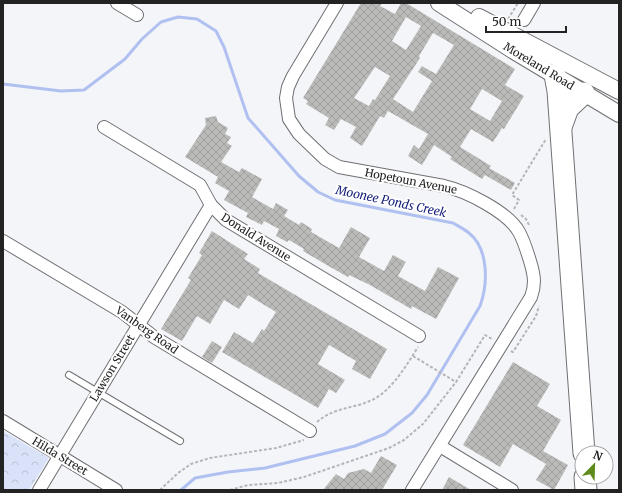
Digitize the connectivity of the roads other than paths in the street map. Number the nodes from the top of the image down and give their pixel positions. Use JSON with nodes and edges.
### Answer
{"nodes":[{"id":1,"x":117,"y":3,"type":"edge"},
{"id":2,"x":338,"y":3,"type":"edge"},
{"id":3,"x":439,"y":3,"type":"edge"},
{"id":4,"x":453,"y":3,"type":"edge"},
{"id":5,"x":534,"y":3,"type":"edge"},
{"id":6,"x":138,"y":15,"type":"dead end"},
{"id":7,"x":524,"y":20,"type":"dead end"},
{"id":8,"x":555,"y":75,"type":"junction"},
{"id":9,"x":594,"y":91,"type":"junction"},
{"id":10,"x":619,"y":92,"type":"edge"},
{"id":11,"x":619,"y":114,"type":"edge"},
{"id":12,"x":104,"y":126,"type":"dead end"},
{"id":13,"x":561,"y":146,"type":"junction"},
{"id":14,"x":211,"y":205,"type":"junction"},
{"id":15,"x":3,"y":241,"type":"edge"},
{"id":16,"x":138,"y":324,"type":"junction"},
{"id":17,"x":419,"y":342,"type":"road end"},
{"id":18,"x":69,"y":375,"type":"dead end"},
{"id":19,"x":98,"y":392,"type":"junction"},
{"id":20,"x":3,"y":422,"type":"edge"},
{"id":21,"x":310,"y":431,"type":"road end"},
{"id":22,"x":180,"y":441,"type":"dead end"},
{"id":23,"x":583,"y":445,"type":"edge"},
{"id":24,"x":440,"y":446,"type":"junction"},
{"id":25,"x":60,"y":456,"type":"junction"},
{"id":26,"x":39,"y":490,"type":"edge"},
{"id":27,"x":116,"y":490,"type":"edge"},
{"id":28,"x":412,"y":490,"type":"edge"},
{"id":29,"x":512,"y":490,"type":"edge"}],
"edges":[{"from":1,"to":6,"type":"street"},
{"from":2,"to":24,"type":"street","name":"Hopetoun Avenue"},
{"from":3,"to":8,"type":"main road","name":"Moreland Road"},
{"from":4,"to":9,"type":"main road","name":"Moreland Road"},
{"from":5,"to":7,"type":"street"},
{"from":8,"to":9,"type":"main road","name":"Moreland Road"},
{"from":8,"to":13,"type":"highway"},
{"from":9,"to":10,"type":"main road","name":"Moreland Road"},
{"from":9,"to":11,"type":"main road","name":"Moreland Road"},
{"from":9,"to":13,"type":"highway"},
{"from":12,"to":14,"type":"street","name":"Donald Avenue"},
{"from":13,"to":23,"type":"highway"},
{"from":14,"to":16,"type":"street","name":"Lawson Street"},
{"from":14,"to":17,"type":"street","name":"Donald Avenue"},
{"from":15,"to":16,"type":"street","name":"Vanberg Road"},
{"from":16,"to":19,"type":"street","name":"Lawson Street"},
{"from":16,"to":21,"type":"street","name":"Vanberg Road"},
{"from":18,"to":19,"type":"lane"},
{"from":19,"to":22,"type":"lane"},
{"from":19,"to":25,"type":"street","name":"Lawson Street"},
{"from":20,"to":25,"type":"street","name":"Hilda Street"},
{"from":24,"to":28,"type":"street","name":"Hopetoun Avenue"},
{"from":24,"to":29,"type":"street"},
{"from":25,"to":26,"type":"street","name":"Lawson Street"},
{"from":25,"to":27,"type":"street","name":"Hilda Street"}]}
